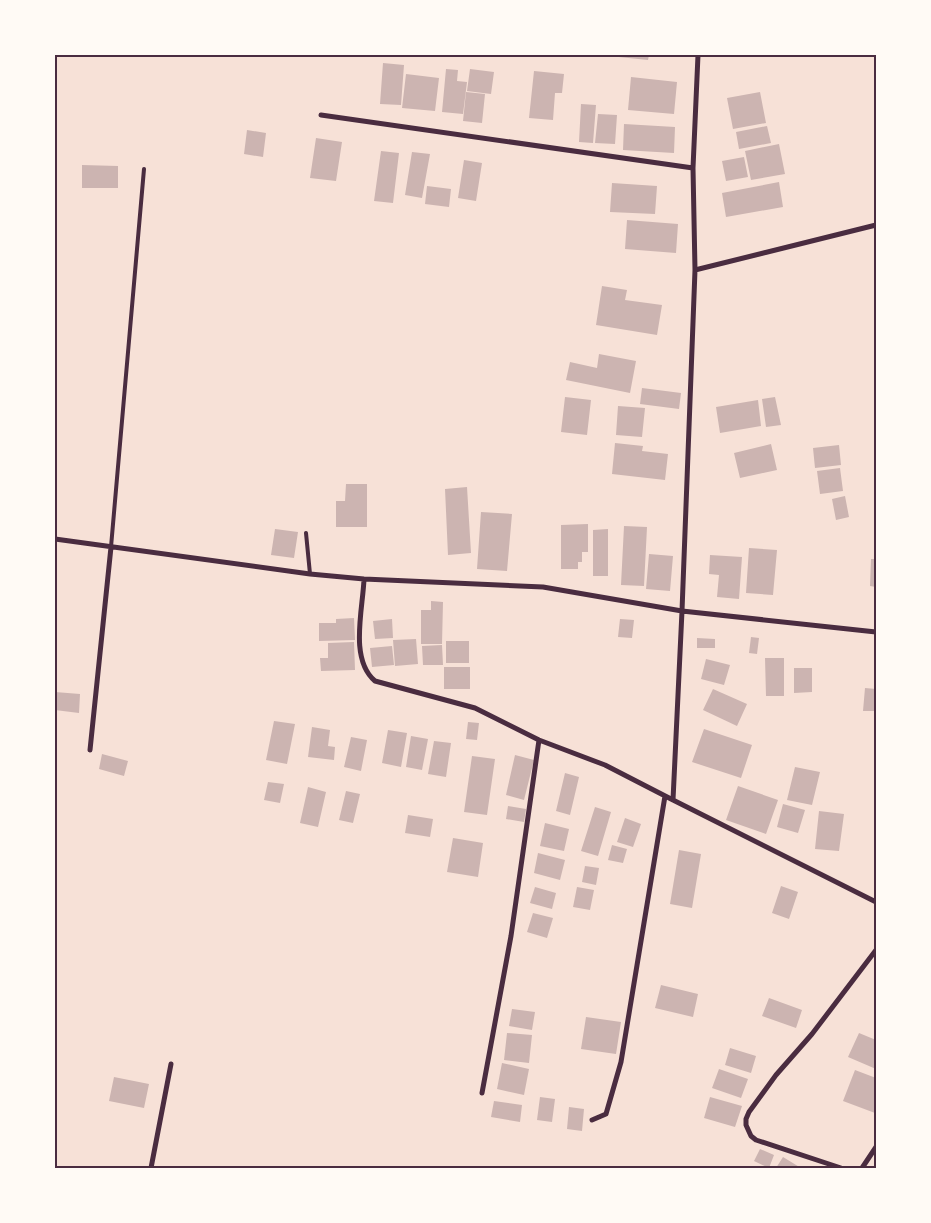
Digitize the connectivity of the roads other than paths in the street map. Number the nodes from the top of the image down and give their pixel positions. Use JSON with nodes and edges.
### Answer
{"nodes":[{"id":1,"x":698,"y":55,"type":"edge"},
{"id":2,"x":321,"y":116,"type":"dead end"},
{"id":3,"x":693,"y":168,"type":"junction"},
{"id":4,"x":144,"y":169,"type":"dead end"},
{"id":5,"x":876,"y":225,"type":"edge"},
{"id":6,"x":695,"y":270,"type":"junction"},
{"id":7,"x":306,"y":533,"type":"dead end"},
{"id":8,"x":55,"y":539,"type":"edge"},
{"id":9,"x":111,"y":547,"type":"junction"},
{"id":10,"x":310,"y":574,"type":"junction"},
{"id":11,"x":364,"y":579,"type":"junction"},
{"id":12,"x":682,"y":611,"type":"junction"},
{"id":13,"x":876,"y":632,"type":"edge"},
{"id":14,"x":540,"y":740,"type":"junction"},
{"id":15,"x":90,"y":750,"type":"dead end"},
{"id":16,"x":665,"y":796,"type":"junction"},
{"id":17,"x":673,"y":800,"type":"junction"},
{"id":18,"x":876,"y":902,"type":"edge"},
{"id":19,"x":876,"y":950,"type":"edge"},
{"id":20,"x":171,"y":1064,"type":"dead end"},
{"id":21,"x":482,"y":1093,"type":"dead end"},
{"id":22,"x":592,"y":1120,"type":"dead end"},
{"id":23,"x":876,"y":1147,"type":"edge"},
{"id":24,"x":151,"y":1168,"type":"edge"},
{"id":25,"x":840,"y":1168,"type":"edge"},
{"id":26,"x":862,"y":1168,"type":"edge"}],
"edges":[{"from":1,"to":3,"type":"street"},
{"from":2,"to":3,"type":"street"},
{"from":3,"to":6,"type":"street"},
{"from":4,"to":9,"type":"lane"},
{"from":5,"to":6,"type":"street"},
{"from":6,"to":12,"type":"street"},
{"from":7,"to":10,"type":"lane"},
{"from":8,"to":9,"type":"street"},
{"from":9,"to":10,"type":"street"},
{"from":9,"to":15,"type":"street"},
{"from":10,"to":11,"type":"street"},
{"from":11,"to":12,"type":"street"},
{"from":11,"to":14,"type":"street"},
{"from":12,"to":13,"type":"street"},
{"from":12,"to":17,"type":"street"},
{"from":14,"to":16,"type":"street"},
{"from":14,"to":21,"type":"street"},
{"from":16,"to":17,"type":"street"},
{"from":16,"to":22,"type":"street"},
{"from":17,"to":18,"type":"street"},
{"from":19,"to":25,"type":"street"},
{"from":20,"to":24,"type":"street"},
{"from":23,"to":26,"type":"street"}]}
